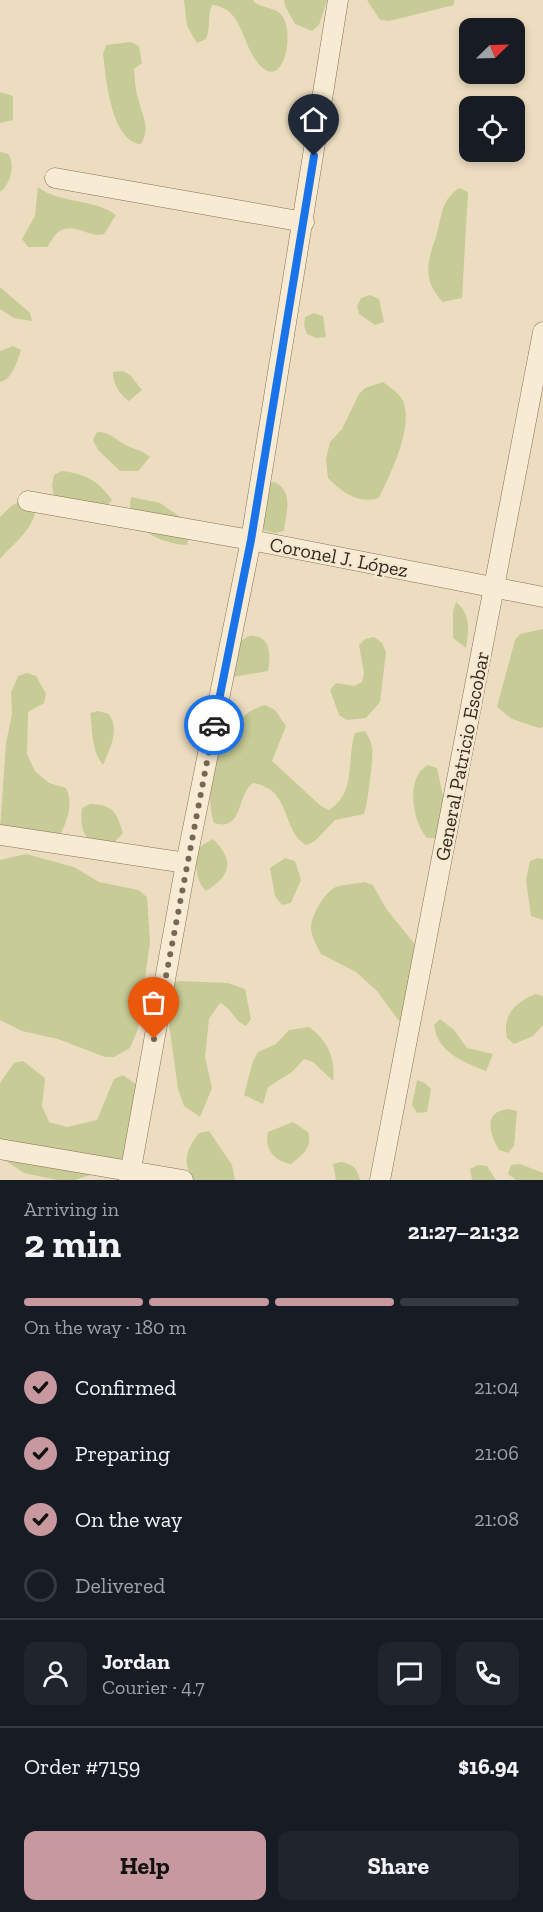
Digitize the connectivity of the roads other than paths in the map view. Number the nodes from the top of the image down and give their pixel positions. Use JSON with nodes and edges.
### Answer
{"nodes":[{"id":1,"x":338,"y":0,"type":"edge"},
{"id":2,"x":55,"y":178,"type":"dead end"},
{"id":3,"x":304,"y":222,"type":"junction"},
{"id":4,"x":543,"y":332,"type":"edge"},
{"id":5,"x":28,"y":501,"type":"dead end"},
{"id":6,"x":251,"y":540,"type":"junction"},
{"id":7,"x":495,"y":588,"type":"junction"},
{"id":8,"x":543,"y":597,"type":"edge"},
{"id":9,"x":0,"y":835,"type":"edge"},
{"id":10,"x":186,"y":863,"type":"junction"},
{"id":11,"x":0,"y":1149,"type":"edge"},
{"id":12,"x":130,"y":1175,"type":"edge"},
{"id":13,"x":183,"y":1180,"type":"edge"},
{"id":14,"x":380,"y":1180,"type":"edge"}],
"edges":[{"from":1,"to":3,"type":"street"},
{"from":2,"to":3,"type":"street"},
{"from":3,"to":6,"type":"street"},
{"from":4,"to":7,"type":"street","name":"General Patricio Escobar"},
{"from":5,"to":6,"type":"street","name":"Coronel J. López"},
{"from":6,"to":7,"type":"street","name":"Coronel J. López"},
{"from":6,"to":10,"type":"street"},
{"from":7,"to":8,"type":"street","name":"Coronel J. López"},
{"from":7,"to":14,"type":"street","name":"General Patricio Escobar"},
{"from":9,"to":10,"type":"street"},
{"from":10,"to":12,"type":"street"},
{"from":11,"to":12,"type":"street"},
{"from":12,"to":13,"type":"street"}]}
